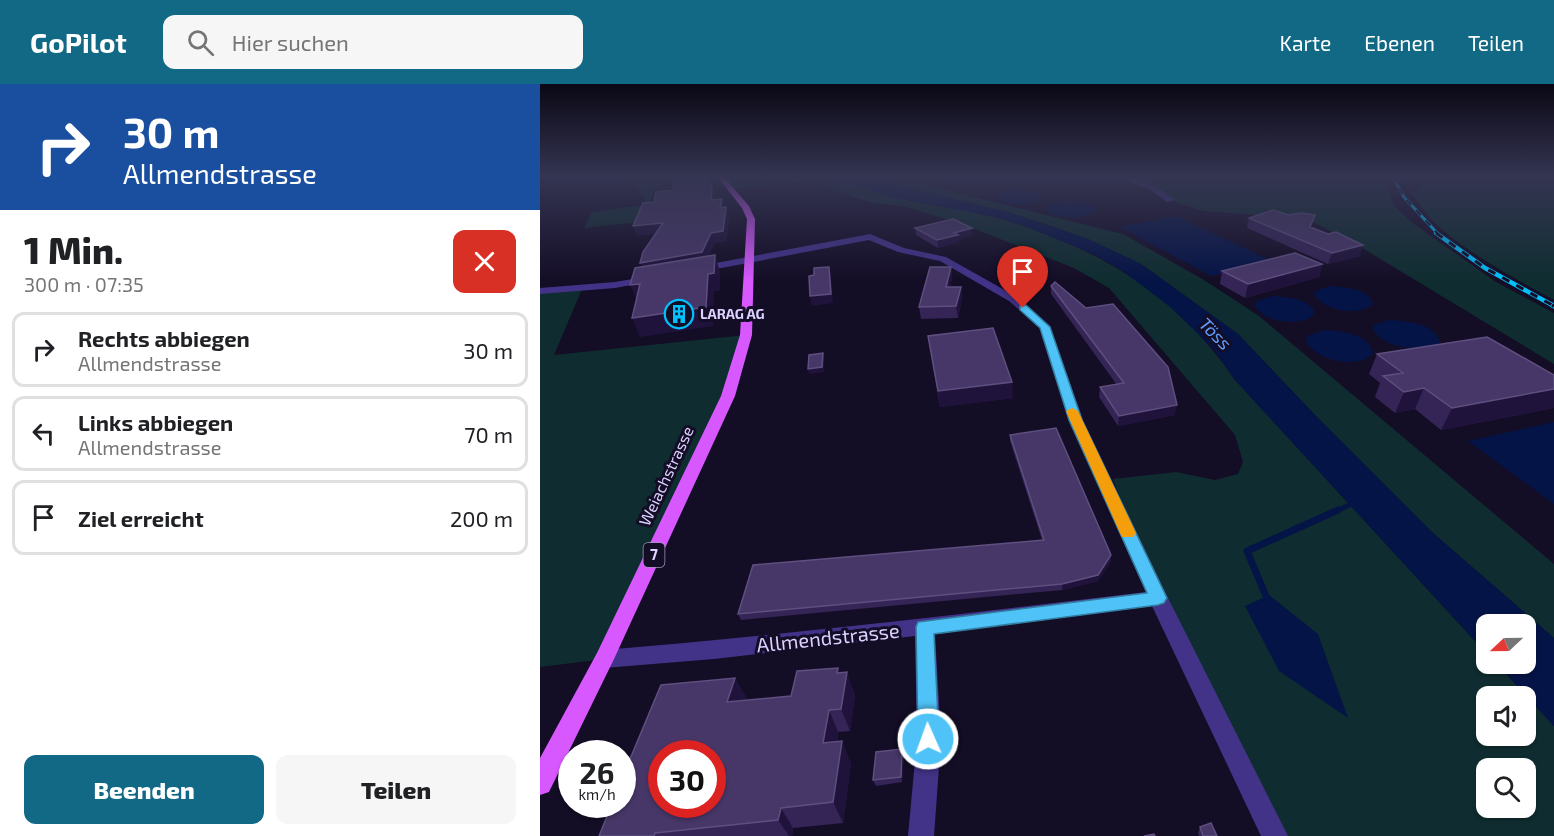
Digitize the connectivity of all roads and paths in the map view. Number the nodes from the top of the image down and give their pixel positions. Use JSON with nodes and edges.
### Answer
{"nodes":[{"id":1,"x":747,"y":211,"type":"edge"},
{"id":2,"x":750,"y":258,"type":"junction"},
{"id":3,"x":693,"y":271,"type":"edge"},
{"id":4,"x":662,"y":277,"type":"edge"},
{"id":5,"x":540,"y":291,"type":"edge"},
{"id":6,"x":1158,"y":598,"type":"junction"},
{"id":7,"x":925,"y":627,"type":"junction"},
{"id":8,"x":604,"y":659,"type":"junction"},
{"id":9,"x":540,"y":783,"type":"edge"},
{"id":10,"x":921,"y":836,"type":"edge"},
{"id":11,"x":1275,"y":836,"type":"edge"}],
"edges":[{"from":1,"to":2,"type":"main road","name":"Weiachstrasse","number":"7"},
{"from":2,"to":3,"type":"street"},
{"from":2,"to":6,"type":"street"},
{"from":2,"to":8,"type":"main road","name":"Weiachstrasse","number":"7"},
{"from":4,"to":5,"type":"street"},
{"from":6,"to":7,"type":"street","name":"Allmendstrasse"},
{"from":6,"to":11,"type":"street"},
{"from":7,"to":8,"type":"street","name":"Allmendstrasse"},
{"from":7,"to":10,"type":"street"},
{"from":8,"to":9,"type":"main road","name":"Weiachstrasse","number":"7"}]}
